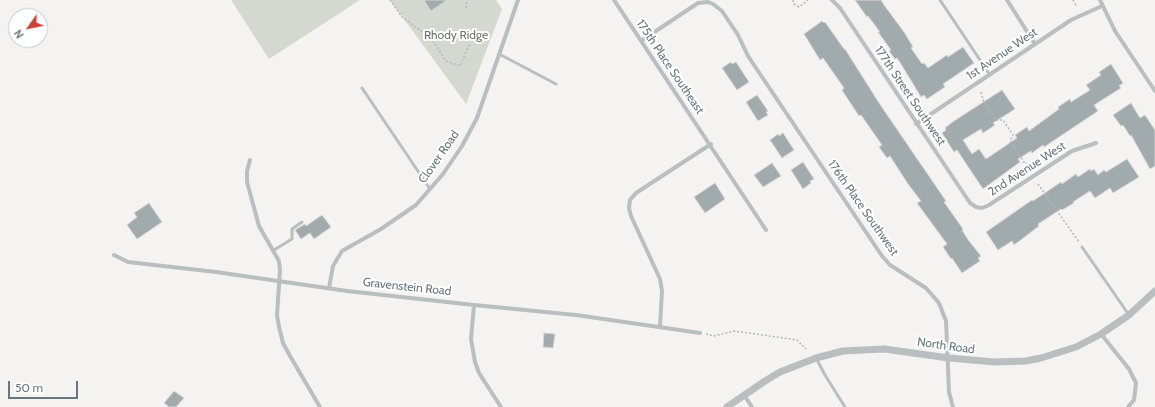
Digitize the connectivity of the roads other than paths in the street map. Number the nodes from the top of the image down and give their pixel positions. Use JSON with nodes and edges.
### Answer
{"nodes":[{"id":1,"x":518,"y":0,"type":"edge"},
{"id":2,"x":614,"y":0,"type":"edge"},
{"id":3,"x":832,"y":0,"type":"edge"},
{"id":4,"x":940,"y":0,"type":"edge"},
{"id":5,"x":1007,"y":0,"type":"edge"},
{"id":6,"x":1100,"y":0,"type":"edge"},
{"id":7,"x":1102,"y":6,"type":"junction"},
{"id":8,"x":641,"y":41,"type":"junction"},
{"id":9,"x":1035,"y":44,"type":"junction"},
{"id":10,"x":499,"y":54,"type":"junction"},
{"id":11,"x":990,"y":75,"type":"junction"},
{"id":12,"x":556,"y":84,"type":"dead end"},
{"id":13,"x":362,"y":88,"type":"dead end"},
{"id":14,"x":1155,"y":91,"type":"edge"},
{"id":15,"x":916,"y":124,"type":"junction"},
{"id":16,"x":1096,"y":143,"type":"dead end"},
{"id":17,"x":711,"y":144,"type":"junction"},
{"id":18,"x":250,"y":160,"type":"dead end"},
{"id":19,"x":430,"y":189,"type":"junction"},
{"id":20,"x":970,"y":203,"type":"joint"},
{"id":21,"x":302,"y":222,"type":"dead end"},
{"id":22,"x":766,"y":230,"type":"dead end"},
{"id":23,"x":1082,"y":247,"type":"road end"},
{"id":24,"x":274,"y":250,"type":"junction"},
{"id":25,"x":114,"y":255,"type":"dead end"},
{"id":26,"x":279,"y":281,"type":"junction"},
{"id":27,"x":329,"y":288,"type":"junction"},
{"id":28,"x":1155,"y":291,"type":"edge"},
{"id":29,"x":474,"y":305,"type":"junction"},
{"id":30,"x":1129,"y":315,"type":"junction"},
{"id":31,"x":660,"y":327,"type":"junction"},
{"id":32,"x":700,"y":333,"type":"road end"},
{"id":33,"x":1101,"y":334,"type":"junction"},
{"id":34,"x":816,"y":358,"type":"junction"},
{"id":35,"x":949,"y":358,"type":"junction"},
{"id":36,"x":744,"y":395,"type":"junction"},
{"id":37,"x":320,"y":407,"type":"edge"},
{"id":38,"x":501,"y":407,"type":"edge"},
{"id":39,"x":727,"y":407,"type":"edge"},
{"id":40,"x":752,"y":407,"type":"edge"},
{"id":41,"x":845,"y":407,"type":"edge"},
{"id":42,"x":953,"y":407,"type":"edge"},
{"id":43,"x":1128,"y":407,"type":"edge"}],
"edges":[{"from":1,"to":10,"type":"street","name":"Clover Road"},
{"from":2,"to":8,"type":"street","name":"175th Place Southeast"},
{"from":3,"to":15,"type":"street","name":"177th Street Southwest"},
{"from":4,"to":11,"type":"lane"},
{"from":5,"to":9,"type":"street"},
{"from":6,"to":7,"type":"street"},
{"from":7,"to":9,"type":"street","name":"1st Avenue West"},
{"from":7,"to":14,"type":"street"},
{"from":8,"to":17,"type":"street","name":"175th Place Southeast"},
{"from":8,"to":35,"type":"street","name":"176th Place Southwest"},
{"from":9,"to":11,"type":"street","name":"1st Avenue West"},
{"from":10,"to":12,"type":"lane"},
{"from":10,"to":19,"type":"street","name":"Clover Road"},
{"from":11,"to":15,"type":"street","name":"1st Avenue West"},
{"from":13,"to":19,"type":"lane"},
{"from":15,"to":20,"type":"street","name":"177th Street Southwest"},
{"from":16,"to":20,"type":"street","name":"2nd Avenue West"},
{"from":17,"to":22,"type":"street","name":"175th Place Southeast"},
{"from":17,"to":31,"type":"street"},
{"from":18,"to":24,"type":"street"},
{"from":19,"to":27,"type":"street","name":"Clover Road"},
{"from":21,"to":24,"type":"lane"},
{"from":23,"to":30,"type":"lane"},
{"from":24,"to":26,"type":"street"},
{"from":25,"to":26,"type":"street","name":"Gravenstein Road"},
{"from":26,"to":27,"type":"street","name":"Gravenstein Road"},
{"from":26,"to":37,"type":"street"},
{"from":27,"to":29,"type":"street","name":"Gravenstein Road"},
{"from":28,"to":30,"type":"street","name":"North Road"},
{"from":29,"to":31,"type":"street","name":"Gravenstein Road"},
{"from":29,"to":38,"type":"street"},
{"from":30,"to":33,"type":"street","name":"North Road"},
{"from":31,"to":32,"type":"street","name":"Gravenstein Road"},
{"from":33,"to":35,"type":"street","name":"North Road"},
{"from":33,"to":43,"type":"street"},
{"from":34,"to":35,"type":"street","name":"North Road"},
{"from":34,"to":36,"type":"street","name":"North Road"},
{"from":34,"to":41,"type":"lane"},
{"from":35,"to":42,"type":"street","name":"176th Place Southwest"},
{"from":36,"to":39,"type":"street","name":"North Road"},
{"from":36,"to":40,"type":"street"}]}
